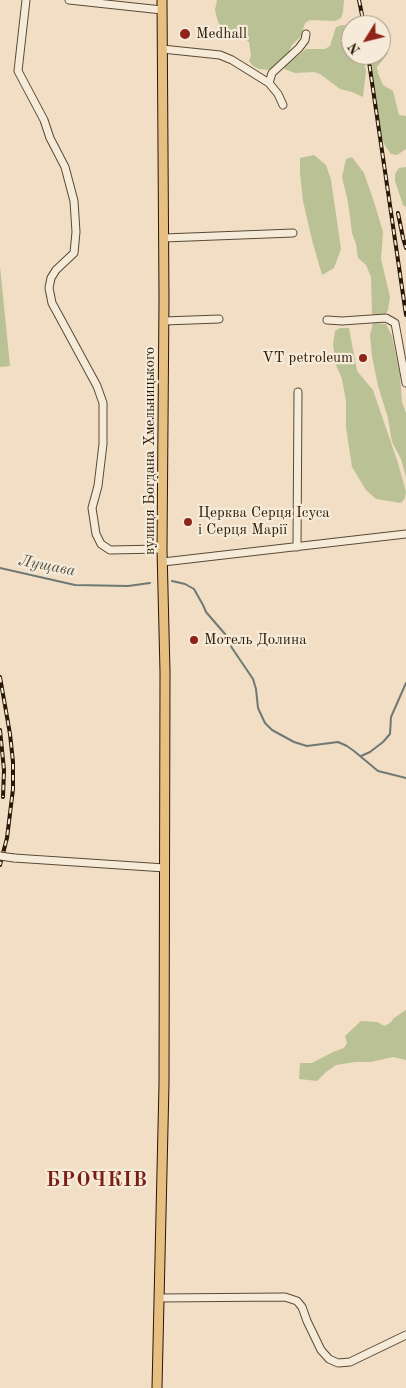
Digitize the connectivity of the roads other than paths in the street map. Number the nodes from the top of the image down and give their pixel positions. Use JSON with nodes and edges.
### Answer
{"nodes":[{"id":1,"x":26,"y":0,"type":"edge"},
{"id":2,"x":69,"y":0,"type":"edge"},
{"id":3,"x":162,"y":0,"type":"edge"},
{"id":4,"x":162,"y":10,"type":"junction"},
{"id":5,"x":306,"y":34,"type":"dead end"},
{"id":6,"x":162,"y":49,"type":"junction"},
{"id":7,"x":269,"y":83,"type":"junction"},
{"id":8,"x":283,"y":105,"type":"dead end"},
{"id":9,"x":293,"y":233,"type":"dead end"},
{"id":10,"x":164,"y":238,"type":"junction"},
{"id":11,"x":219,"y":319,"type":"dead end"},
{"id":12,"x":164,"y":320,"type":"junction"},
{"id":13,"x":327,"y":320,"type":"dead end"},
{"id":14,"x":406,"y":383,"type":"edge"},
{"id":15,"x":298,"y":392,"type":"dead end"},
{"id":16,"x":406,"y":534,"type":"edge"},
{"id":17,"x":297,"y":547,"type":"junction"},
{"id":18,"x":162,"y":549,"type":"junction"},
{"id":19,"x":163,"y":562,"type":"junction"},
{"id":20,"x":0,"y":856,"type":"edge"},
{"id":21,"x":165,"y":868,"type":"junction"},
{"id":22,"x":159,"y":1298,"type":"junction"},
{"id":23,"x":406,"y":1335,"type":"edge"},
{"id":24,"x":157,"y":1388,"type":"edge"}],
"edges":[{"from":1,"to":18,"type":"street"},
{"from":2,"to":4,"type":"street"},
{"from":3,"to":4,"type":"main road","name":"вулиця Богдана Хмельницького"},
{"from":4,"to":6,"type":"main road","name":"вулиця Богдана Хмельницького"},
{"from":5,"to":7,"type":"street"},
{"from":6,"to":7,"type":"street"},
{"from":6,"to":10,"type":"main road","name":"вулиця Богдана Хмельницького"},
{"from":7,"to":8,"type":"street"},
{"from":9,"to":10,"type":"street"},
{"from":10,"to":12,"type":"main road","name":"вулиця Богдана Хмельницького"},
{"from":11,"to":12,"type":"street"},
{"from":12,"to":18,"type":"main road","name":"вулиця Богдана Хмельницького"},
{"from":13,"to":14,"type":"street"},
{"from":15,"to":17,"type":"street"},
{"from":16,"to":17,"type":"street"},
{"from":17,"to":19,"type":"street"},
{"from":18,"to":19,"type":"main road","name":"вулиця Богдана Хмельницького"},
{"from":19,"to":21,"type":"main road","name":"вулиця Богдана Хмельницького"},
{"from":20,"to":21,"type":"street","bridge":true},
{"from":21,"to":22,"type":"main road","name":"вулиця Богдана Хмельницького"},
{"from":22,"to":23,"type":"street"},
{"from":22,"to":24,"type":"main road","name":"вулиця Богдана Хмельницького"}]}
